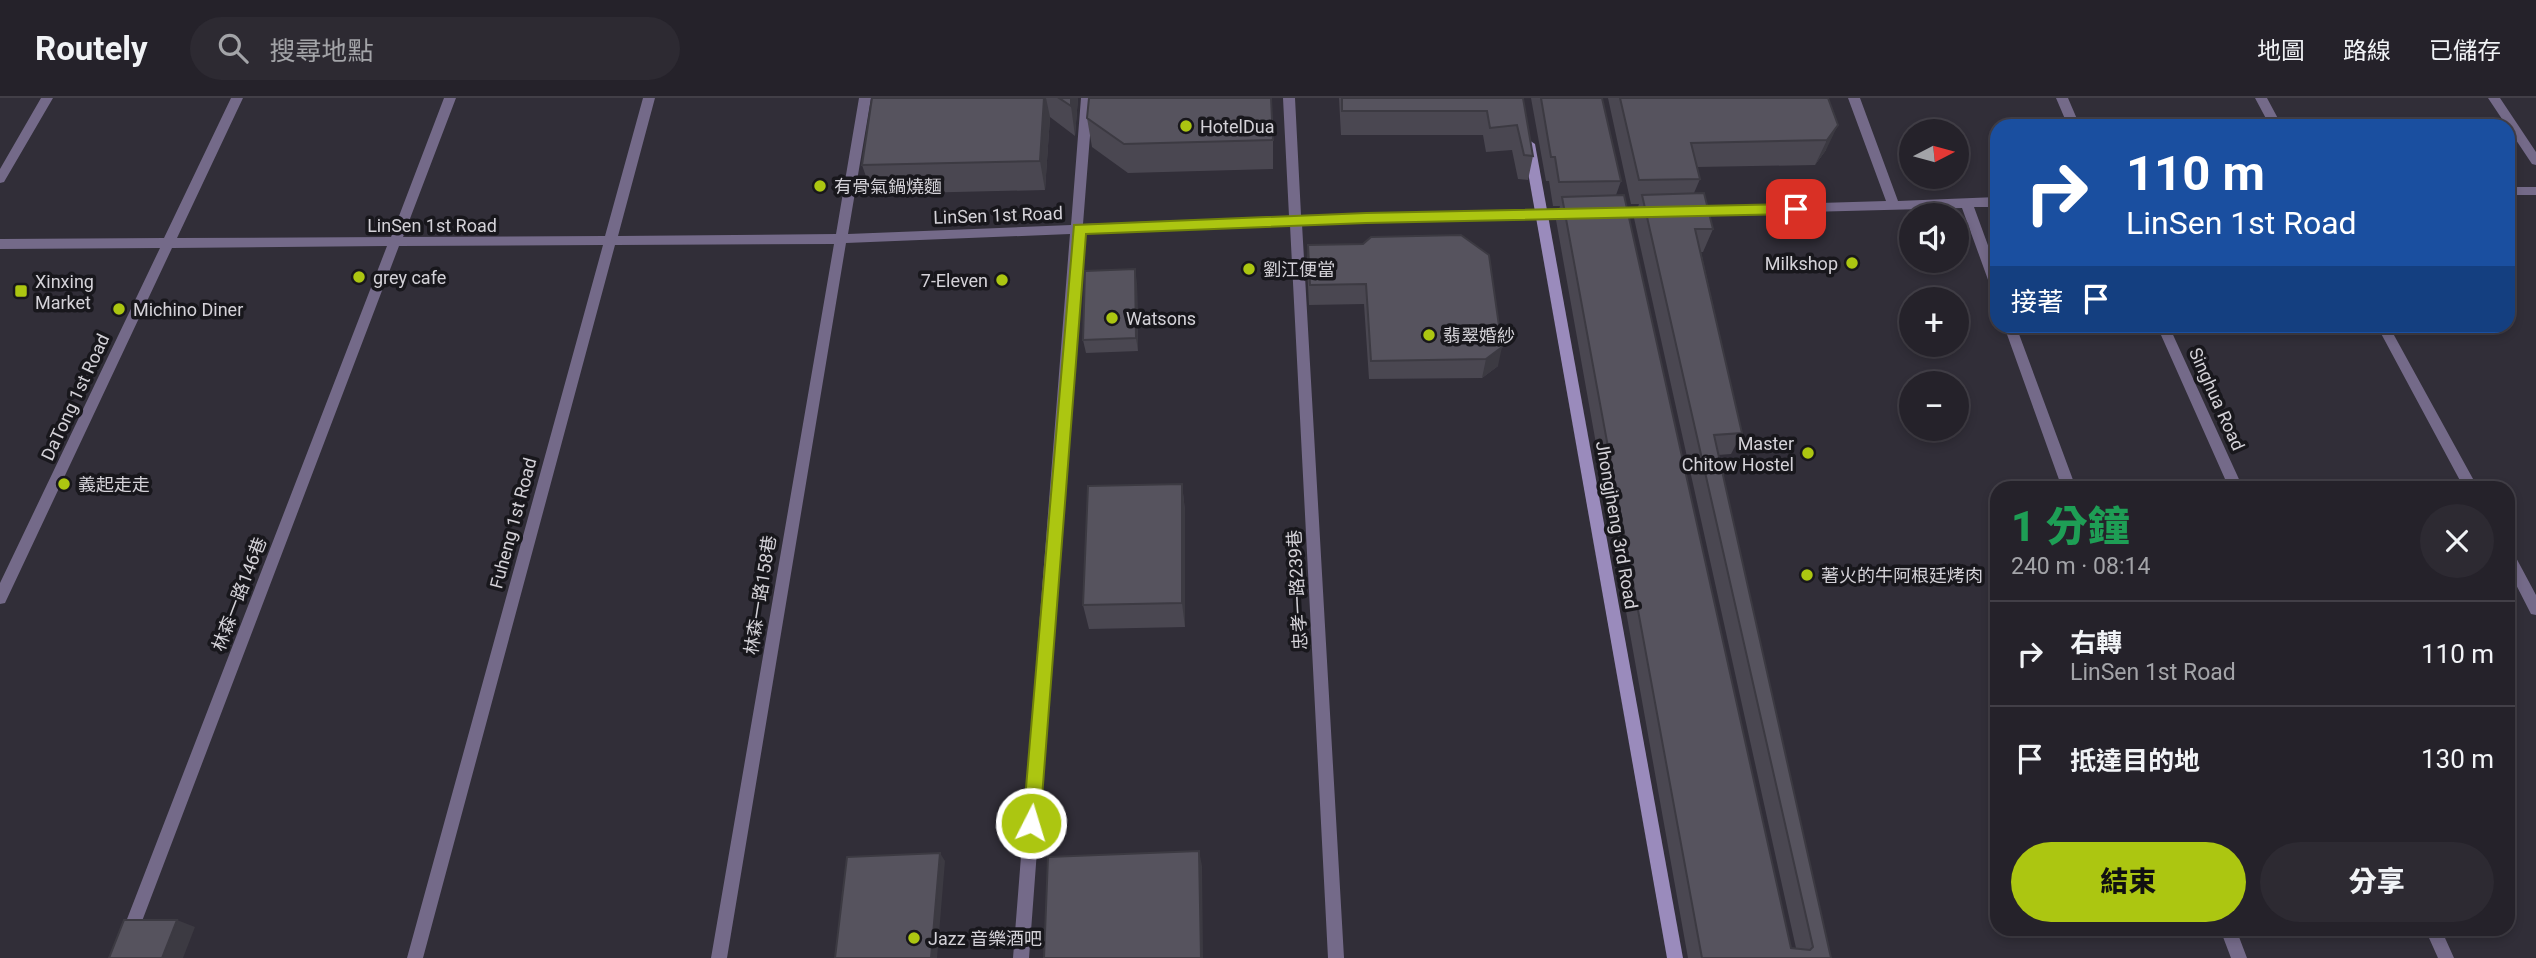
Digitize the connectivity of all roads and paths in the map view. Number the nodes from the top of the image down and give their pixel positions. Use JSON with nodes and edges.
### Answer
{"nodes":[{"id":1,"x":47,"y":98,"type":"edge"},
{"id":2,"x":237,"y":98,"type":"edge"},
{"id":3,"x":450,"y":98,"type":"edge"},
{"id":4,"x":649,"y":98,"type":"edge"},
{"id":5,"x":865,"y":98,"type":"edge"},
{"id":6,"x":1087,"y":98,"type":"edge"},
{"id":7,"x":1289,"y":98,"type":"edge"},
{"id":8,"x":1854,"y":98,"type":"edge"},
{"id":9,"x":2062,"y":98,"type":"edge"},
{"id":10,"x":2261,"y":98,"type":"edge"},
{"id":11,"x":2494,"y":98,"type":"edge"},
{"id":12,"x":2071,"y":119,"type":"edge"},
{"id":13,"x":2272,"y":119,"type":"edge"},
{"id":14,"x":2508,"y":119,"type":"edge"},
{"id":15,"x":2515,"y":130,"type":"edge"},
{"id":16,"x":1527,"y":131,"type":"edge"},
{"id":17,"x":2536,"y":161,"type":"edge"},
{"id":18,"x":0,"y":179,"type":"edge"},
{"id":19,"x":2515,"y":191,"type":"edge"},
{"id":20,"x":2536,"y":191,"type":"edge"},
{"id":21,"x":1990,"y":202,"type":"edge"},
{"id":22,"x":1966,"y":203,"type":"edge"},
{"id":23,"x":1894,"y":206,"type":"junction"},
{"id":24,"x":1899,"y":206,"type":"edge"},
{"id":25,"x":1969,"y":211,"type":"edge"},
{"id":26,"x":1673,"y":212,"type":"edge"},
{"id":27,"x":1583,"y":213,"type":"edge"},
{"id":28,"x":1542,"y":214,"type":"junction"},
{"id":29,"x":1296,"y":220,"type":"junction"},
{"id":30,"x":1079,"y":229,"type":"junction"},
{"id":31,"x":839,"y":239,"type":"junction"},
{"id":32,"x":609,"y":242,"type":"junction"},
{"id":33,"x":394,"y":243,"type":"junction"},
{"id":34,"x":0,"y":244,"type":"edge"},
{"id":35,"x":166,"y":245,"type":"junction"},
{"id":36,"x":1990,"y":269,"type":"edge"},
{"id":37,"x":2013,"y":333,"type":"edge"},
{"id":38,"x":2166,"y":333,"type":"edge"},
{"id":39,"x":2387,"y":333,"type":"edge"},
{"id":40,"x":2066,"y":481,"type":"edge"},
{"id":41,"x":2233,"y":481,"type":"edge"},
{"id":42,"x":2467,"y":481,"type":"edge"},
{"id":43,"x":2515,"y":569,"type":"edge"},
{"id":44,"x":0,"y":598,"type":"edge"},
{"id":45,"x":2536,"y":609,"type":"edge"},
{"id":46,"x":2231,"y":936,"type":"edge"},
{"id":47,"x":2436,"y":936,"type":"edge"},
{"id":48,"x":120,"y":958,"type":"edge"},
{"id":49,"x":415,"y":958,"type":"edge"},
{"id":50,"x":719,"y":958,"type":"edge"},
{"id":51,"x":1021,"y":958,"type":"edge"},
{"id":52,"x":1336,"y":958,"type":"edge"},
{"id":53,"x":1675,"y":958,"type":"edge"},
{"id":54,"x":2239,"y":958,"type":"edge"},
{"id":55,"x":2446,"y":958,"type":"edge"}],
"edges":[{"from":1,"to":18,"type":"street"},
{"from":2,"to":35,"type":"street","name":"DaTong 1st Road"},
{"from":3,"to":33,"type":"street","name":"林森一路146巷"},
{"from":4,"to":32,"type":"street","name":"Fuheng 1st Road"},
{"from":5,"to":31,"type":"street","name":"林森一路158巷"},
{"from":6,"to":30,"type":"street"},
{"from":7,"to":29,"type":"street","name":"忠孝一路239巷"},
{"from":8,"to":23,"type":"street"},
{"from":9,"to":12,"type":"street"},
{"from":10,"to":13,"type":"street"},
{"from":11,"to":14,"type":"street"},
{"from":15,"to":17,"type":"street"},
{"from":16,"to":28,"type":"street","name":"Jhongjheng 3rd Road"},
{"from":19,"to":20,"type":"street"},
{"from":21,"to":22,"type":"street"},
{"from":23,"to":24,"type":"street"},
{"from":23,"to":26,"type":"street"},
{"from":25,"to":36,"type":"street"},
{"from":27,"to":28,"type":"street","name":"LinSen 1st Road"},
{"from":28,"to":29,"type":"street","name":"LinSen 1st Road"},
{"from":28,"to":53,"type":"street","name":"Jhongjheng 3rd Road"},
{"from":29,"to":30,"type":"street","name":"LinSen 1st Road"},
{"from":29,"to":52,"type":"street","name":"忠孝一路239巷"},
{"from":30,"to":31,"type":"street","name":"LinSen 1st Road"},
{"from":30,"to":51,"type":"street"},
{"from":31,"to":32,"type":"street","name":"LinSen 1st Road"},
{"from":31,"to":50,"type":"street","name":"林森一路158巷"},
{"from":32,"to":33,"type":"street","name":"LinSen 1st Road"},
{"from":32,"to":49,"type":"street","name":"Fuheng 1st Road"},
{"from":33,"to":35,"type":"street","name":"LinSen 1st Road"},
{"from":33,"to":48,"type":"street","name":"林森一路146巷"},
{"from":34,"to":35,"type":"street","name":"LinSen 1st Road"},
{"from":35,"to":44,"type":"street","name":"DaTong 1st Road"},
{"from":37,"to":40,"type":"street"},
{"from":38,"to":41,"type":"street","name":"Singhua Road"},
{"from":39,"to":42,"type":"street"},
{"from":43,"to":45,"type":"street"},
{"from":46,"to":54,"type":"street"},
{"from":47,"to":55,"type":"street"}]}
